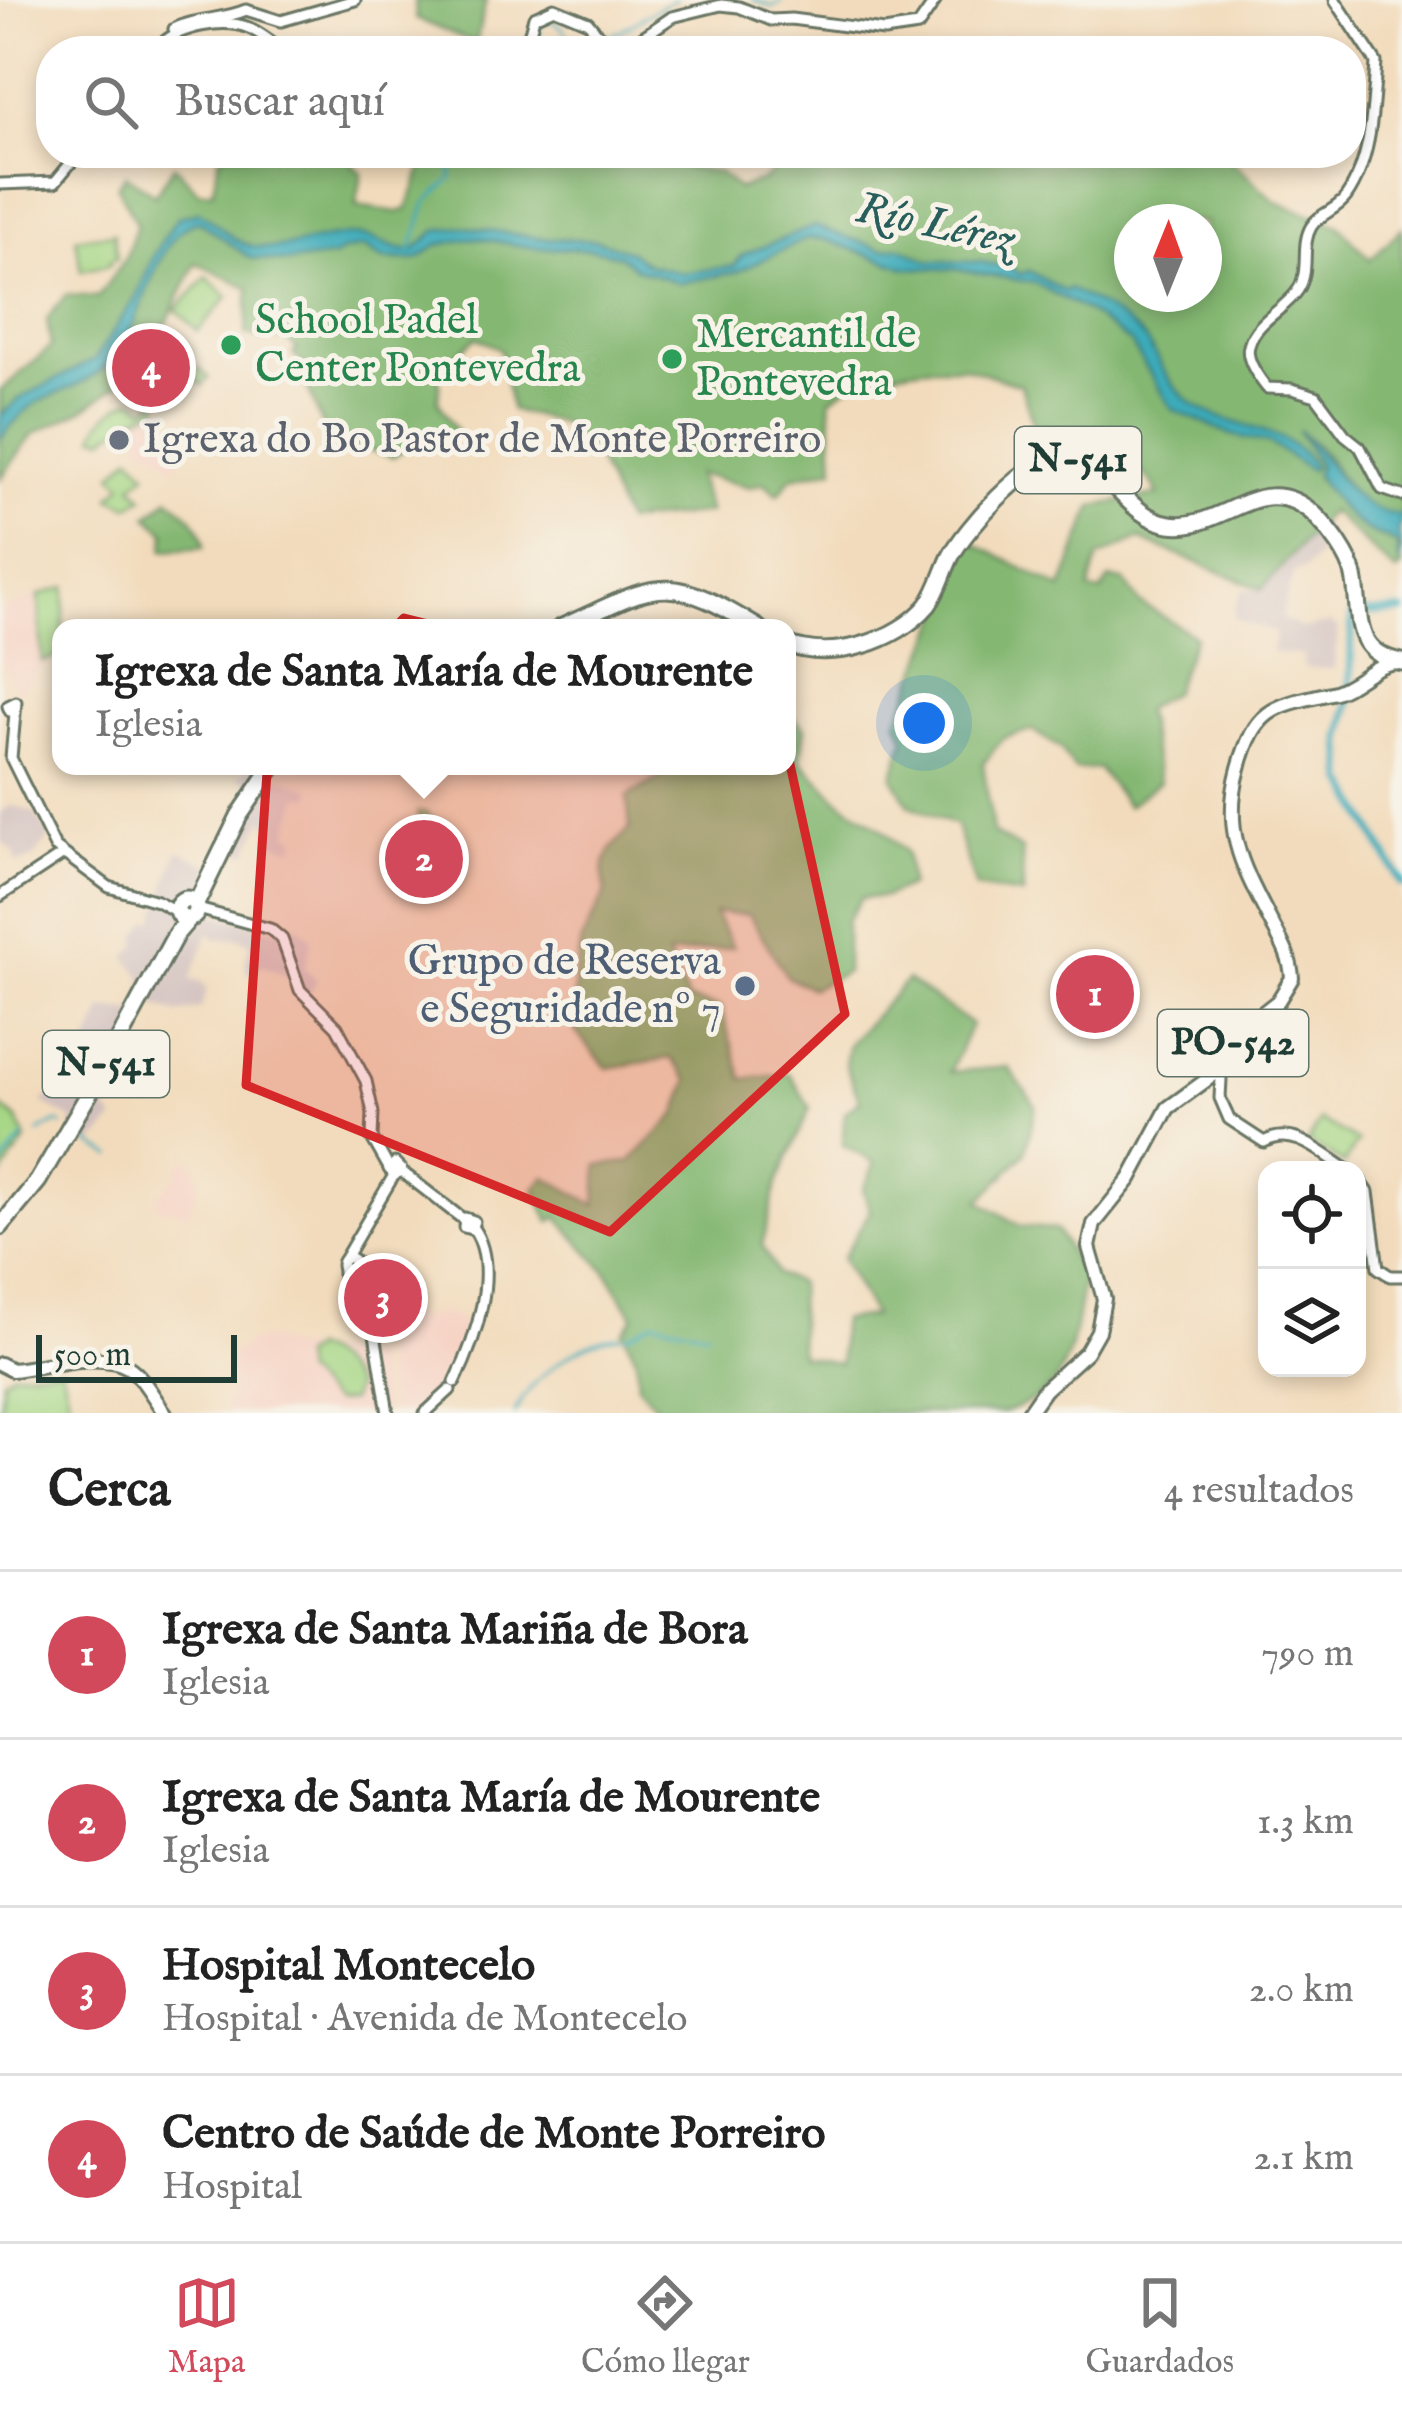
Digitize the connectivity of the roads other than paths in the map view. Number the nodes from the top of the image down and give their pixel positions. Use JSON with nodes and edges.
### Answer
{"nodes":[{"id":1,"x":355,"y":0,"type":"edge"},
{"id":2,"x":936,"y":0,"type":"edge"},
{"id":3,"x":1335,"y":0,"type":"edge"},
{"id":4,"x":178,"y":31,"type":"edge"},
{"id":5,"x":260,"y":36,"type":"edge"},
{"id":6,"x":529,"y":36,"type":"edge"},
{"id":7,"x":600,"y":36,"type":"edge"},
{"id":8,"x":643,"y":36,"type":"edge"},
{"id":9,"x":1359,"y":36,"type":"edge"},
{"id":10,"x":1366,"y":47,"type":"edge"},
{"id":11,"x":1366,"y":146,"type":"edge"},
{"id":12,"x":67,"y":168,"type":"edge"},
{"id":13,"x":1361,"y":168,"type":"edge"},
{"id":14,"x":0,"y":184,"type":"edge"},
{"id":15,"x":1402,"y":496,"type":"edge"},
{"id":16,"x":582,"y":619,"type":"edge"},
{"id":17,"x":742,"y":619,"type":"edge"},
{"id":18,"x":796,"y":647,"type":"edge"},
{"id":19,"x":1392,"y":662,"type":"edge"},
{"id":20,"x":12,"y":713,"type":"dead end"},
{"id":21,"x":265,"y":775,"type":"edge"},
{"id":22,"x":62,"y":855,"type":"junction"},
{"id":23,"x":0,"y":896,"type":"edge"},
{"id":24,"x":187,"y":910,"type":"junction"},
{"id":25,"x":1216,"y":1072,"type":"junction"},
{"id":26,"x":67,"y":1132,"type":"junction"},
{"id":27,"x":1333,"y":1161,"type":"edge"},
{"id":28,"x":391,"y":1171,"type":"junction"},
{"id":29,"x":1366,"y":1189,"type":"edge"},
{"id":30,"x":4,"y":1223,"type":"edge"},
{"id":31,"x":1402,"y":1276,"type":"edge"},
{"id":32,"x":0,"y":1364,"type":"edge"},
{"id":33,"x":165,"y":1413,"type":"edge"},
{"id":34,"x":388,"y":1413,"type":"edge"},
{"id":35,"x":425,"y":1413,"type":"edge"},
{"id":36,"x":1028,"y":1413,"type":"edge"}],
"edges":[{"from":1,"to":4,"type":"street"},
{"from":2,"to":8,"type":"street"},
{"from":3,"to":9,"type":"street"},
{"from":4,"to":5,"type":"street"},
{"from":6,"to":7,"type":"street"},
{"from":10,"to":11,"type":"street"},
{"from":12,"to":14,"type":"street"},
{"from":13,"to":15,"type":"street"},
{"from":16,"to":17,"type":"highway"},
{"from":18,"to":19,"type":"highway","number":"N-541"},
{"from":19,"to":25,"type":"main road","number":"PO-542"},
{"from":20,"to":22,"type":"street"},
{"from":21,"to":24,"type":"highway","number":"N-541"},
{"from":22,"to":23,"type":"street"},
{"from":22,"to":24,"type":"street"},
{"from":24,"to":26,"type":"highway","number":"N-541"},
{"from":24,"to":28,"type":"street"},
{"from":25,"to":27,"type":"street"},
{"from":25,"to":36,"type":"main road","number":"PO-542"},
{"from":26,"to":30,"type":"highway","number":"N-541"},
{"from":26,"to":30,"type":"highway"},
{"from":28,"to":34,"type":"street"},
{"from":28,"to":35,"type":"street"},
{"from":29,"to":31,"type":"street"},
{"from":32,"to":33,"type":"main road"}]}
